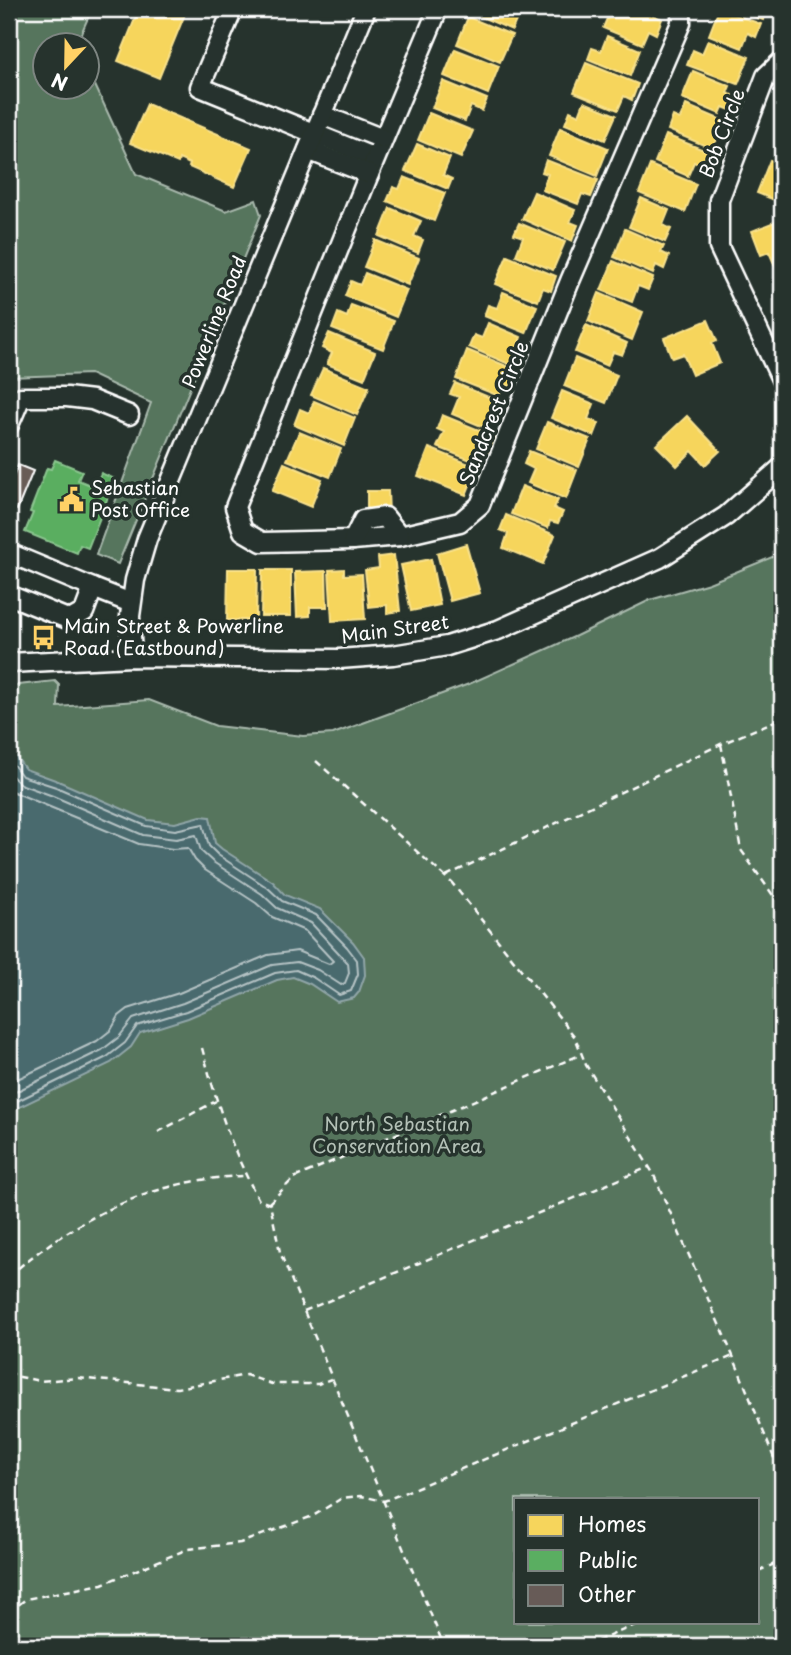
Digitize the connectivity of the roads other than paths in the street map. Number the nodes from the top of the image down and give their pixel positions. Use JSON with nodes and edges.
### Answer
{"nodes":[{"id":1,"x":233,"y":9,"type":"edge"},
{"id":2,"x":366,"y":9,"type":"edge"},
{"id":3,"x":438,"y":9,"type":"edge"},
{"id":4,"x":681,"y":9,"type":"edge"},
{"id":5,"x":782,"y":61,"type":"edge"},
{"id":6,"x":322,"y":115,"type":"junction"},
{"id":7,"x":383,"y":139,"type":"junction"},
{"id":8,"x":311,"y":141,"type":"junction"},
{"id":9,"x":372,"y":166,"type":"junction"},
{"id":10,"x":782,"y":381,"type":"edge"},
{"id":11,"x":129,"y":415,"type":"dead end"},
{"id":12,"x":9,"y":425,"type":"edge"},
{"id":13,"x":782,"y":467,"type":"edge"},
{"id":14,"x":9,"y":553,"type":"edge"},
{"id":15,"x":93,"y":588,"type":"junction"},
{"id":16,"x":9,"y":595,"type":"edge"},
{"id":17,"x":131,"y":603,"type":"junction"},
{"id":18,"x":132,"y":657,"type":"junction"},
{"id":19,"x":9,"y":663,"type":"edge"}],
"edges":[{"from":1,"to":8,"type":"street"},
{"from":2,"to":6,"type":"street","name":"Powerline Road"},
{"from":3,"to":7,"type":"street","name":"Sandcrest Circle"},
{"from":4,"to":9,"type":"street","name":"Sandcrest Circle"},
{"from":5,"to":10,"type":"street","name":"Bob Circle"},
{"from":6,"to":7,"type":"street"},
{"from":6,"to":8,"type":"street","name":"Powerline Road"},
{"from":7,"to":9,"type":"street","name":"Sandcrest Circle"},
{"from":8,"to":9,"type":"street"},
{"from":8,"to":17,"type":"street","name":"Powerline Road"},
{"from":11,"to":12,"type":"street"},
{"from":13,"to":18,"type":"street","name":"Main Street"},
{"from":14,"to":15,"type":"street"},
{"from":15,"to":16,"type":"street"},
{"from":15,"to":17,"type":"street"},
{"from":17,"to":18,"type":"street","name":"Powerline Road"},
{"from":18,"to":19,"type":"street","name":"Main Street"}]}
